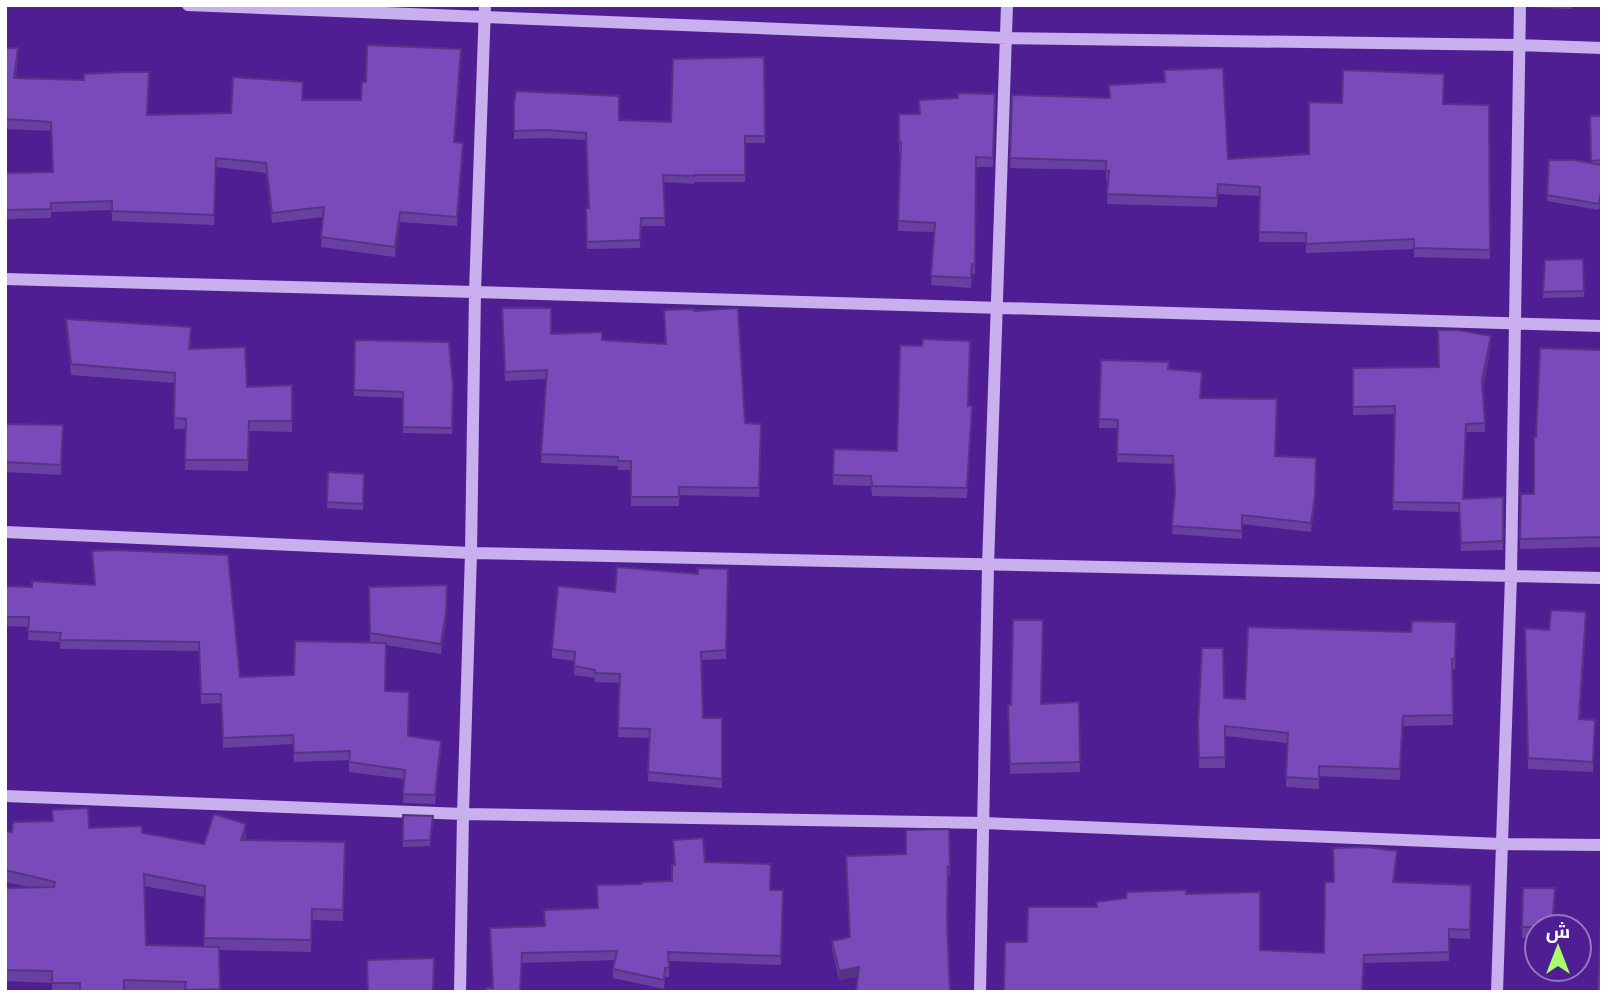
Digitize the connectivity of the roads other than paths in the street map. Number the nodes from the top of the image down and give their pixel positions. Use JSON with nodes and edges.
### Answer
{"nodes":[{"id":1,"x":188,"y":5,"type":"edge"},
{"id":2,"x":1007,"y":5,"type":"edge"},
{"id":3,"x":1520,"y":5,"type":"edge"},
{"id":4,"x":485,"y":11,"type":"edge"},
{"id":5,"x":1006,"y":38,"type":"junction"},
{"id":6,"x":1518,"y":45,"type":"junction"},
{"id":7,"x":1602,"y":48,"type":"edge"},
{"id":8,"x":5,"y":279,"type":"edge"},
{"id":9,"x":475,"y":292,"type":"junction"},
{"id":10,"x":997,"y":307,"type":"junction"},
{"id":11,"x":1515,"y":323,"type":"junction"},
{"id":12,"x":1602,"y":326,"type":"edge"},
{"id":13,"x":5,"y":532,"type":"edge"},
{"id":14,"x":471,"y":553,"type":"junction"},
{"id":15,"x":988,"y":566,"type":"junction"},
{"id":16,"x":1511,"y":576,"type":"junction"},
{"id":17,"x":1602,"y":578,"type":"edge"},
{"id":18,"x":5,"y":796,"type":"edge"},
{"id":19,"x":463,"y":814,"type":"junction"},
{"id":20,"x":984,"y":823,"type":"junction"},
{"id":21,"x":1501,"y":844,"type":"junction"},
{"id":22,"x":1602,"y":845,"type":"edge"},
{"id":23,"x":460,"y":992,"type":"edge"},
{"id":24,"x":980,"y":992,"type":"edge"},
{"id":25,"x":1497,"y":992,"type":"edge"}],
"edges":[{"from":1,"to":4,"type":"street"},
{"from":2,"to":5,"type":"street"},
{"from":3,"to":6,"type":"street"},
{"from":4,"to":5,"type":"street"},
{"from":4,"to":9,"type":"street"},
{"from":5,"to":6,"type":"street"},
{"from":5,"to":10,"type":"street"},
{"from":6,"to":7,"type":"street"},
{"from":6,"to":11,"type":"street"},
{"from":8,"to":9,"type":"street"},
{"from":9,"to":10,"type":"street"},
{"from":9,"to":14,"type":"street"},
{"from":10,"to":11,"type":"street"},
{"from":10,"to":15,"type":"street"},
{"from":11,"to":12,"type":"street"},
{"from":11,"to":16,"type":"street"},
{"from":13,"to":14,"type":"street"},
{"from":14,"to":15,"type":"street"},
{"from":14,"to":19,"type":"street"},
{"from":15,"to":16,"type":"street"},
{"from":15,"to":20,"type":"street"},
{"from":16,"to":17,"type":"street"},
{"from":16,"to":21,"type":"street"},
{"from":18,"to":19,"type":"street"},
{"from":19,"to":20,"type":"street"},
{"from":19,"to":23,"type":"street"},
{"from":20,"to":21,"type":"street"},
{"from":20,"to":24,"type":"street"},
{"from":21,"to":22,"type":"street"},
{"from":21,"to":25,"type":"street"}]}
